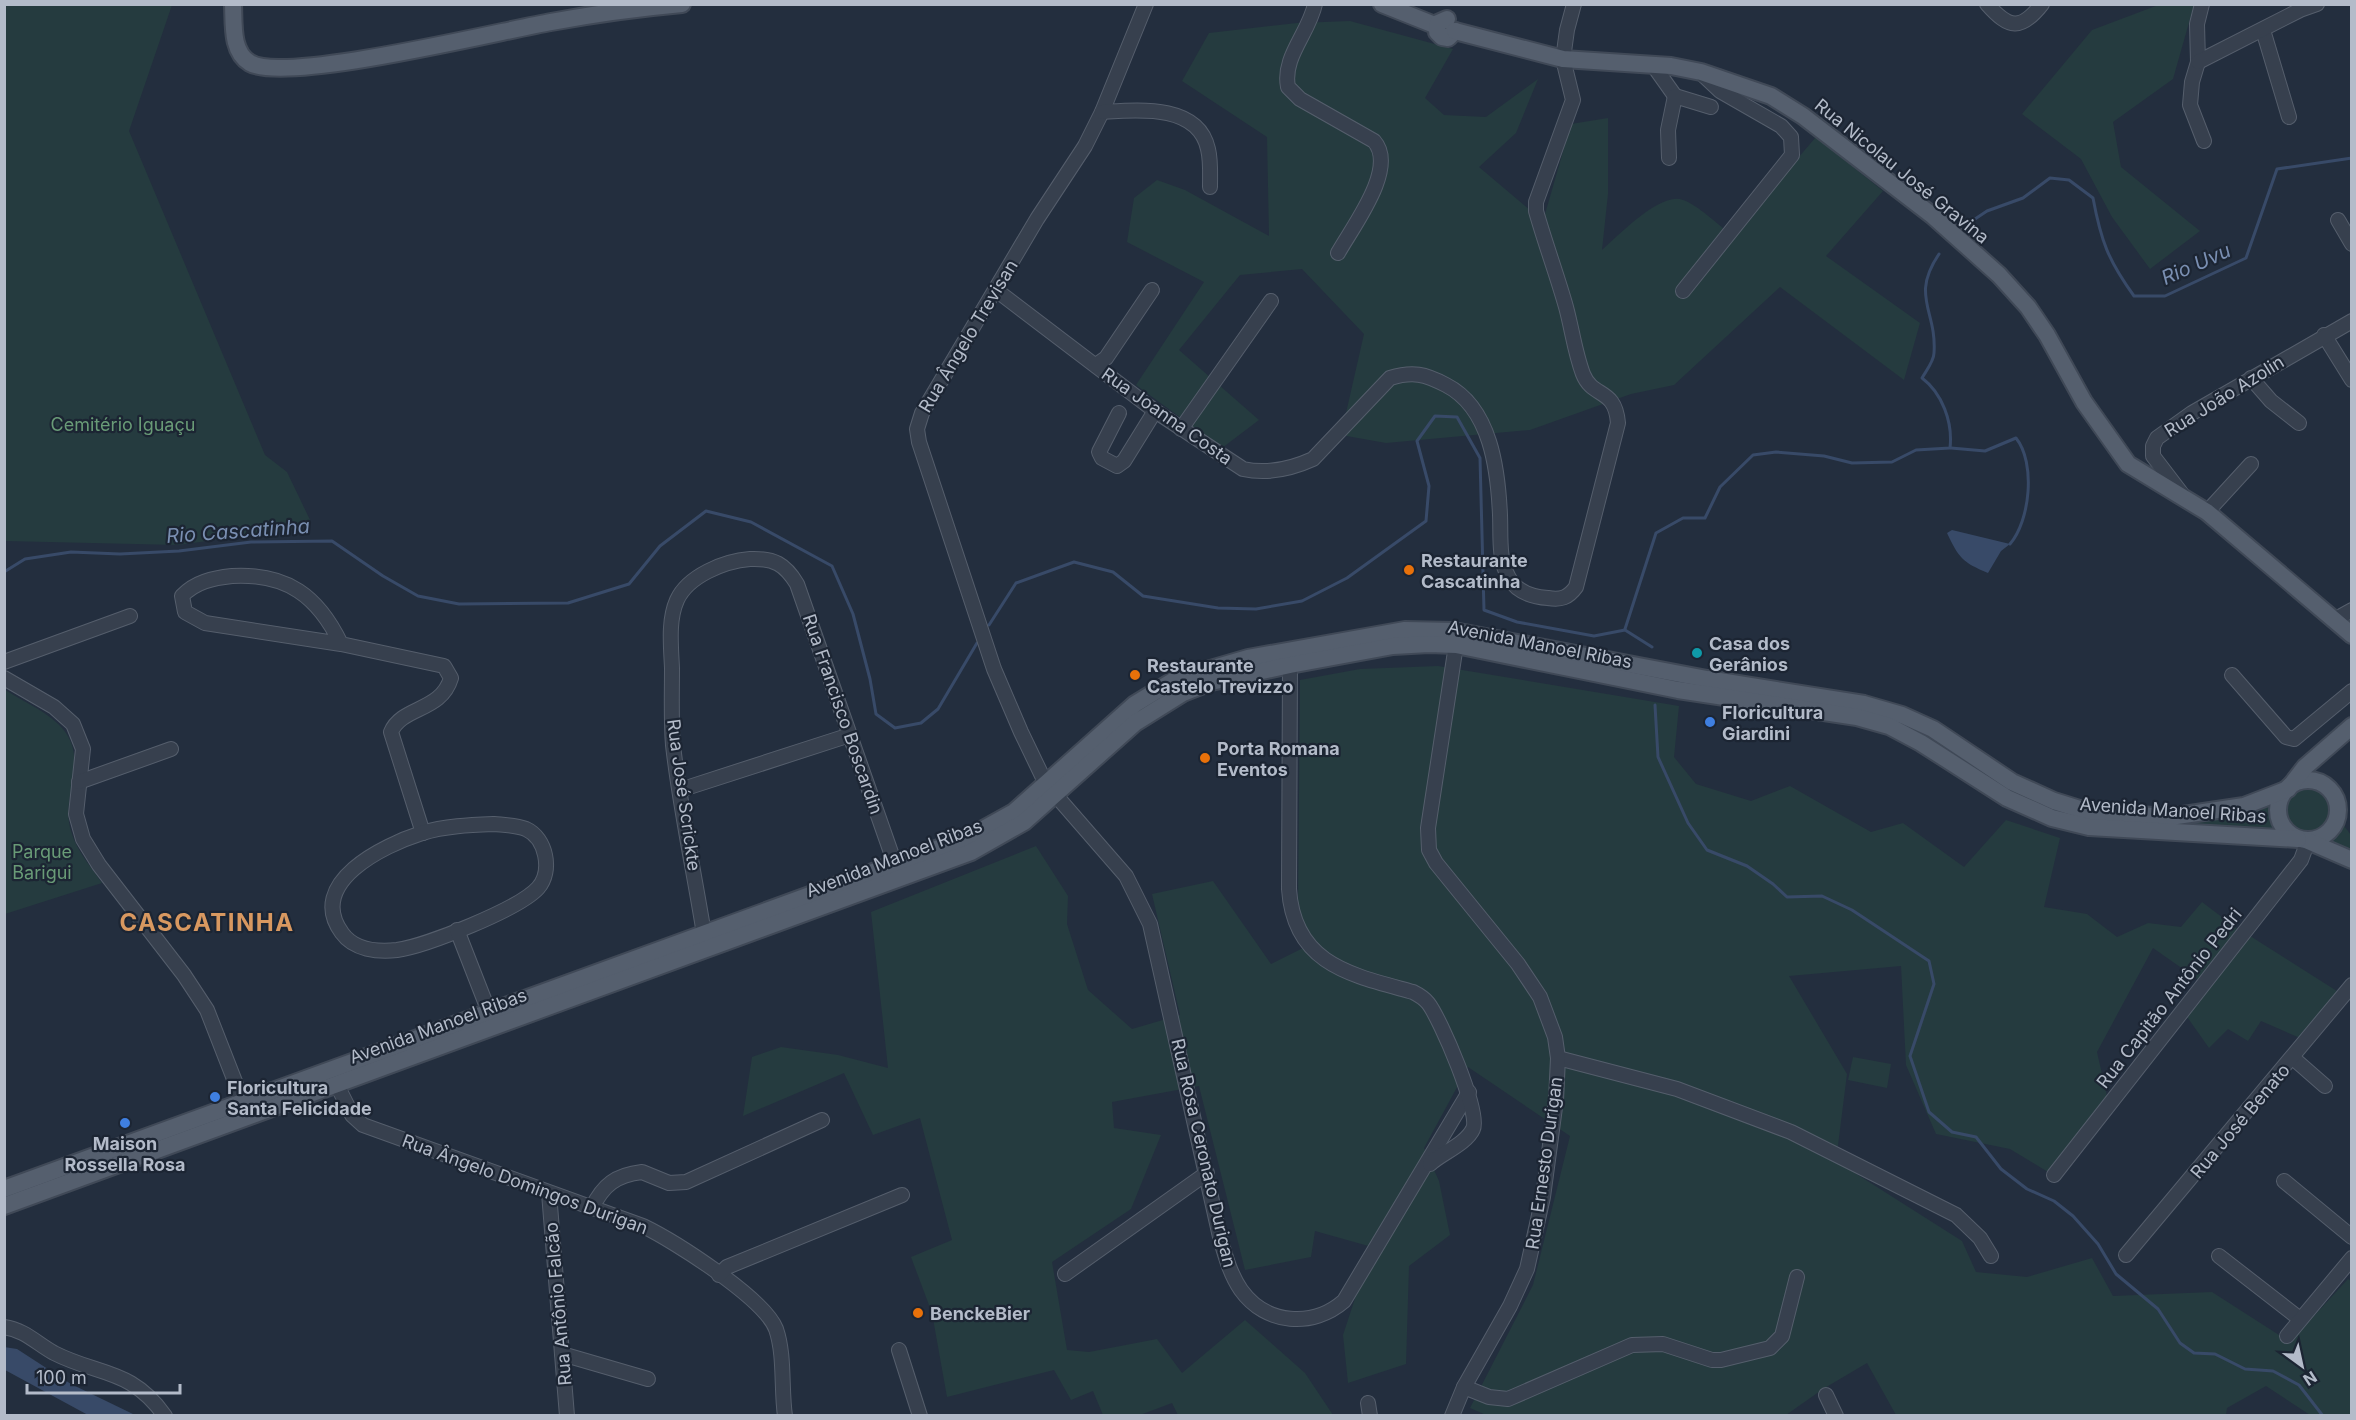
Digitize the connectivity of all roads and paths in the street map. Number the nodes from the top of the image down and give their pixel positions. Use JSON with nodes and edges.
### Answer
{"nodes":[{"id":1,"x":233,"y":4,"type":"edge"},
{"id":2,"x":682,"y":4,"type":"edge"},
{"id":3,"x":1146,"y":4,"type":"edge"},
{"id":4,"x":1315,"y":4,"type":"edge"},
{"id":5,"x":1382,"y":4,"type":"edge"},
{"id":6,"x":1434,"y":4,"type":"edge"},
{"id":7,"x":1574,"y":4,"type":"edge"},
{"id":8,"x":1987,"y":4,"type":"edge"},
{"id":9,"x":2042,"y":4,"type":"edge"},
{"id":10,"x":2202,"y":4,"type":"edge"},
{"id":11,"x":2317,"y":4,"type":"edge"},
{"id":12,"x":1446,"y":25,"type":"junction"},
{"id":13,"x":2263,"y":30,"type":"junction"},
{"id":14,"x":1563,"y":59,"type":"junction"},
{"id":15,"x":2198,"y":62,"type":"junction"},
{"id":16,"x":1653,"y":66,"type":"junction"},
{"id":17,"x":1701,"y":72,"type":"junction"},
{"id":18,"x":1675,"y":96,"type":"junction"},
{"id":19,"x":1711,"y":107,"type":"dead end"},
{"id":20,"x":1102,"y":112,"type":"junction"},
{"id":21,"x":2289,"y":117,"type":"dead end"},
{"id":22,"x":2204,"y":141,"type":"dead end"},
{"id":23,"x":1669,"y":158,"type":"dead end"},
{"id":24,"x":1210,"y":187,"type":"dead end"},
{"id":25,"x":2338,"y":220,"type":"dead end"},
{"id":26,"x":2352,"y":243,"type":"edge"},
{"id":27,"x":1338,"y":253,"type":"dead end"},
{"id":28,"x":996,"y":290,"type":"junction"},
{"id":29,"x":1152,"y":290,"type":"dead end"},
{"id":30,"x":1683,"y":291,"type":"dead end"},
{"id":31,"x":1271,"y":301,"type":"dead end"},
{"id":32,"x":2352,"y":321,"type":"edge"},
{"id":33,"x":2324,"y":335,"type":"junction"},
{"id":34,"x":1096,"y":365,"type":"junction"},
{"id":35,"x":2252,"y":378,"type":"junction"},
{"id":36,"x":2352,"y":380,"type":"edge"},
{"id":37,"x":1155,"y":411,"type":"junction"},
{"id":38,"x":1119,"y":413,"type":"dead end"},
{"id":39,"x":2299,"y":423,"type":"dead end"},
{"id":40,"x":1181,"y":429,"type":"junction"},
{"id":41,"x":2251,"y":464,"type":"dead end"},
{"id":42,"x":2183,"y":495,"type":"junction"},
{"id":43,"x":2207,"y":512,"type":"junction"},
{"id":44,"x":785,"y":566,"type":"joint"},
{"id":45,"x":2352,"y":610,"type":"edge"},
{"id":46,"x":130,"y":616,"type":"dead end"},
{"id":47,"x":2334,"y":620,"type":"junction"},
{"id":48,"x":2352,"y":635,"type":"edge"},
{"id":49,"x":1455,"y":638,"type":"junction"},
{"id":50,"x":341,"y":644,"type":"junction"},
{"id":51,"x":1318,"y":644,"type":"junction"},
{"id":52,"x":4,"y":662,"type":"edge"},
{"id":53,"x":1290,"y":665,"type":"junction"},
{"id":54,"x":2232,"y":675,"type":"dead end"},
{"id":55,"x":1689,"y":676,"type":"junction"},
{"id":56,"x":4,"y":678,"type":"edge"},
{"id":57,"x":1705,"y":687,"type":"junction"},
{"id":58,"x":1678,"y":690,"type":"junction"},
{"id":59,"x":2352,"y":691,"type":"edge"},
{"id":60,"x":2352,"y":726,"type":"edge"},
{"id":61,"x":850,"y":735,"type":"junction"},
{"id":62,"x":171,"y":749,"type":"dead end"},
{"id":63,"x":2305,"y":767,"type":"junction"},
{"id":64,"x":79,"y":782,"type":"junction"},
{"id":65,"x":2288,"y":789,"type":"junction"},
{"id":66,"x":680,"y":790,"type":"junction"},
{"id":67,"x":1051,"y":790,"type":"junction"},
{"id":68,"x":2261,"y":800,"type":"junction"},
{"id":69,"x":2352,"y":801,"type":"edge"},
{"id":70,"x":2338,"y":818,"type":"junction"},
{"id":71,"x":2352,"y":829,"type":"edge"},
{"id":72,"x":423,"y":833,"type":"junction"},
{"id":73,"x":2303,"y":840,"type":"junction"},
{"id":74,"x":950,"y":844,"type":"junction"},
{"id":75,"x":2352,"y":860,"type":"edge"},
{"id":76,"x":895,"y":864,"type":"junction"},
{"id":77,"x":920,"y":871,"type":"junction"},
{"id":78,"x":863,"y":892,"type":"junction"},
{"id":79,"x":730,"y":924,"type":"junction"},
{"id":80,"x":457,"y":930,"type":"junction"},
{"id":81,"x":704,"y":934,"type":"junction"},
{"id":82,"x":720,"y":944,"type":"junction"},
{"id":83,"x":685,"y":957,"type":"junction"},
{"id":84,"x":2352,"y":985,"type":"edge"},
{"id":85,"x":548,"y":991,"type":"junction"},
{"id":86,"x":489,"y":1012,"type":"junction"},
{"id":87,"x":513,"y":1020,"type":"junction"},
{"id":88,"x":454,"y":1042,"type":"junction"},
{"id":89,"x":1558,"y":1058,"type":"junction"},
{"id":90,"x":2293,"y":1058,"type":"junction"},
{"id":91,"x":333,"y":1078,"type":"junction"},
{"id":92,"x":2325,"y":1086,"type":"dead end"},
{"id":93,"x":1468,"y":1092,"type":"junction"},
{"id":94,"x":243,"y":1102,"type":"junction"},
{"id":95,"x":822,"y":1120,"type":"dead end"},
{"id":96,"x":1423,"y":1170,"type":"junction"},
{"id":97,"x":1207,"y":1173,"type":"junction"},
{"id":98,"x":2054,"y":1175,"type":"dead end"},
{"id":99,"x":2284,"y":1181,"type":"dead end"},
{"id":100,"x":4,"y":1189,"type":"edge"},
{"id":101,"x":549,"y":1193,"type":"junction"},
{"id":102,"x":902,"y":1195,"type":"dead end"},
{"id":103,"x":4,"y":1206,"type":"edge"},
{"id":104,"x":592,"y":1208,"type":"junction"},
{"id":105,"x":2352,"y":1237,"type":"edge"},
{"id":106,"x":2126,"y":1255,"type":"dead end"},
{"id":107,"x":1991,"y":1256,"type":"dead end"},
{"id":108,"x":2220,"y":1256,"type":"dead end"},
{"id":109,"x":2352,"y":1258,"type":"edge"},
{"id":110,"x":1065,"y":1274,"type":"dead end"},
{"id":111,"x":719,"y":1275,"type":"junction"},
{"id":112,"x":1797,"y":1277,"type":"dead end"},
{"id":113,"x":2300,"y":1319,"type":"junction"},
{"id":114,"x":4,"y":1327,"type":"edge"},
{"id":115,"x":2287,"y":1336,"type":"dead end"},
{"id":116,"x":899,"y":1350,"type":"dead end"},
{"id":117,"x":562,"y":1354,"type":"junction"},
{"id":118,"x":648,"y":1379,"type":"dead end"},
{"id":119,"x":1464,"y":1387,"type":"junction"},
{"id":120,"x":1826,"y":1395,"type":"dead end"},
{"id":121,"x":165,"y":1416,"type":"edge"},
{"id":122,"x":567,"y":1416,"type":"edge"},
{"id":123,"x":784,"y":1416,"type":"edge"},
{"id":124,"x":920,"y":1416,"type":"edge"},
{"id":125,"x":1452,"y":1416,"type":"edge"},
{"id":126,"x":1836,"y":1416,"type":"edge"}],
"edges":[{"from":1,"to":2,"type":"main road"},
{"from":3,"to":20,"type":"street","name":"Rua Ângelo Trevisan"},
{"from":4,"to":27,"type":"street"},
{"from":5,"to":12,"type":"main road","name":"Rua Nicolau José Gravina"},
{"from":6,"to":12,"type":"main road"},
{"from":7,"to":14,"type":"street"},
{"from":8,"to":9,"type":"street"},
{"from":10,"to":15,"type":"street"},
{"from":11,"to":13,"type":"street"},
{"from":12,"to":14,"type":"main road","name":"Rua Nicolau José Gravina"},
{"from":13,"to":15,"type":"street"},
{"from":13,"to":21,"type":"street"},
{"from":14,"to":16,"type":"main road","name":"Rua Nicolau José Gravina"},
{"from":14,"to":40,"type":"street","name":"Rua Joanna Costa"},
{"from":15,"to":22,"type":"street"},
{"from":16,"to":17,"type":"main road","name":"Rua Nicolau José Gravina"},
{"from":16,"to":18,"type":"street"},
{"from":17,"to":30,"type":"street"},
{"from":17,"to":42,"type":"main road","name":"Rua Nicolau José Gravina"},
{"from":18,"to":19,"type":"street"},
{"from":18,"to":23,"type":"street"},
{"from":20,"to":24,"type":"street"},
{"from":20,"to":28,"type":"street","name":"Rua Ângelo Trevisan"},
{"from":25,"to":26,"type":"street"},
{"from":28,"to":34,"type":"street","name":"Rua Joanna Costa"},
{"from":28,"to":67,"type":"street","name":"Rua Ângelo Trevisan"},
{"from":29,"to":34,"type":"street"},
{"from":31,"to":40,"type":"street"},
{"from":32,"to":33,"type":"street","name":"Rua João Azolin"},
{"from":33,"to":35,"type":"street","name":"Rua João Azolin"},
{"from":33,"to":36,"type":"street"},
{"from":34,"to":37,"type":"street","name":"Rua Joanna Costa"},
{"from":35,"to":39,"type":"street"},
{"from":35,"to":42,"type":"street","name":"Rua João Azolin"},
{"from":37,"to":38,"type":"street"},
{"from":37,"to":40,"type":"street","name":"Rua Joanna Costa"},
{"from":41,"to":43,"type":"street"},
{"from":42,"to":43,"type":"main road","name":"Rua Nicolau José Gravina"},
{"from":43,"to":47,"type":"main road","name":"Rua Nicolau José Gravina"},
{"from":44,"to":61,"type":"street","name":"Rua Francisco Boscardin"},
{"from":44,"to":66,"type":"street","name":"Rua José Scrickte"},
{"from":45,"to":47,"type":"street"},
{"from":46,"to":52,"type":"street"},
{"from":47,"to":48,"type":"main road","name":"Rua Nicolau José Gravina"},
{"from":49,"to":51,"type":"main road","name":"Avenida Manoel Ribas"},
{"from":49,"to":53,"type":"main road","name":"Avenida Manoel Ribas"},
{"from":49,"to":55,"type":"main road","name":"Avenida Manoel Ribas"},
{"from":49,"to":58,"type":"main road","name":"Avenida Manoel Ribas"},
{"from":49,"to":89,"type":"street","name":"Rua Ernesto Durigan"},
{"from":50,"to":50,"type":"street"},
{"from":50,"to":72,"type":"street"},
{"from":51,"to":53,"type":"main road"},
{"from":51,"to":67,"type":"main road","name":"Avenida Manoel Ribas"},
{"from":53,"to":67,"type":"main road","name":"Avenida Manoel Ribas"},
{"from":53,"to":93,"type":"street"},
{"from":54,"to":59,"type":"street"},
{"from":55,"to":57,"type":"main road","name":"Avenida Manoel Ribas"},
{"from":55,"to":58,"type":"main road"},
{"from":56,"to":64,"type":"street"},
{"from":57,"to":58,"type":"main road","name":"Avenida Manoel Ribas"},
{"from":57,"to":68,"type":"main road","name":"Avenida Manoel Ribas"},
{"from":57,"to":73,"type":"main road","name":"Avenida Manoel Ribas"},
{"from":60,"to":63,"type":"main road","name":"Avenida Manoel Ribas"},
{"from":61,"to":66,"type":"street"},
{"from":61,"to":76,"type":"street","name":"Rua Francisco Boscardin"},
{"from":62,"to":64,"type":"street"},
{"from":63,"to":65,"type":"main road","name":"Avenida Manoel Ribas"},
{"from":63,"to":68,"type":"main road","name":"Avenida Manoel Ribas"},
{"from":64,"to":94,"type":"street"},
{"from":65,"to":68,"type":"main road","name":"Avenida Manoel Ribas"},
{"from":65,"to":70,"type":"main road"},
{"from":65,"to":73,"type":"main road"},
{"from":66,"to":81,"type":"street","name":"Rua José Scrickte"},
{"from":67,"to":74,"type":"main road","name":"Avenida Manoel Ribas"},
{"from":67,"to":77,"type":"main road","name":"Avenida Manoel Ribas"},
{"from":67,"to":97,"type":"street","name":"Rua Rosa Ceronato Durigan"},
{"from":69,"to":70,"type":"main road"},
{"from":70,"to":71,"type":"main road"},
{"from":70,"to":73,"type":"main road"},
{"from":72,"to":80,"type":"street"},
{"from":72,"to":80,"type":"street"},
{"from":73,"to":75,"type":"main road"},
{"from":73,"to":98,"type":"street","name":"Rua Capitão Antônio Pedri"},
{"from":74,"to":76,"type":"main road","name":"Avenida Manoel Ribas"},
{"from":74,"to":77,"type":"main road"},
{"from":76,"to":78,"type":"main road"},
{"from":76,"to":79,"type":"main road","name":"Avenida Manoel Ribas"},
{"from":77,"to":78,"type":"main road","name":"Avenida Manoel Ribas"},
{"from":78,"to":82,"type":"main road","name":"Avenida Manoel Ribas"},
{"from":79,"to":81,"type":"main road","name":"Avenida Manoel Ribas"},
{"from":79,"to":82,"type":"main road"},
{"from":80,"to":86,"type":"street"},
{"from":81,"to":83,"type":"main road"},
{"from":81,"to":85,"type":"main road","name":"Avenida Manoel Ribas"},
{"from":82,"to":83,"type":"main road","name":"Avenida Manoel Ribas"},
{"from":83,"to":87,"type":"main road","name":"Avenida Manoel Ribas"},
{"from":84,"to":90,"type":"street","name":"Rua José Benato"},
{"from":85,"to":86,"type":"main road","name":"Avenida Manoel Ribas"},
{"from":85,"to":87,"type":"main road"},
{"from":86,"to":88,"type":"main road"},
{"from":86,"to":91,"type":"main road","name":"Avenida Manoel Ribas"},
{"from":87,"to":88,"type":"main road","name":"Avenida Manoel Ribas"},
{"from":88,"to":91,"type":"main road","name":"Avenida Manoel Ribas"},
{"from":89,"to":107,"type":"street"},
{"from":89,"to":119,"type":"street","name":"Rua Ernesto Durigan"},
{"from":90,"to":92,"type":"street"},
{"from":90,"to":106,"type":"street","name":"Rua José Benato"},
{"from":91,"to":94,"type":"main road","name":"Avenida Manoel Ribas"},
{"from":91,"to":101,"type":"street","name":"Rua Ângelo Domingos Durigan"},
{"from":91,"to":103,"type":"main road","name":"Avenida Manoel Ribas"},
{"from":93,"to":96,"type":"street","name":"Rua Rosa Ceronato Durigan"},
{"from":93,"to":96,"type":"street"},
{"from":94,"to":100,"type":"main road","name":"Avenida Manoel Ribas"},
{"from":95,"to":104,"type":"street"},
{"from":96,"to":97,"type":"street","name":"Rua Rosa Ceronato Durigan"},
{"from":97,"to":110,"type":"street"},
{"from":99,"to":105,"type":"street"},
{"from":101,"to":104,"type":"street","name":"Rua Ângelo Domingos Durigan"},
{"from":101,"to":117,"type":"street","name":"Rua Antônio Falcão"},
{"from":102,"to":111,"type":"street"},
{"from":104,"to":111,"type":"street","name":"Rua Ângelo Domingos Durigan"},
{"from":108,"to":113,"type":"street"},
{"from":109,"to":113,"type":"street"},
{"from":111,"to":123,"type":"street","name":"Rua Ângelo Domingos Durigan"},
{"from":112,"to":119,"type":"street"},
{"from":113,"to":115,"type":"street"},
{"from":114,"to":121,"type":"street"},
{"from":116,"to":124,"type":"street"},
{"from":117,"to":118,"type":"street"},
{"from":117,"to":122,"type":"street","name":"Rua Antônio Falcão"},
{"from":119,"to":125,"type":"street","name":"Rua Ernesto Durigan"},
{"from":120,"to":126,"type":"street"}]}
